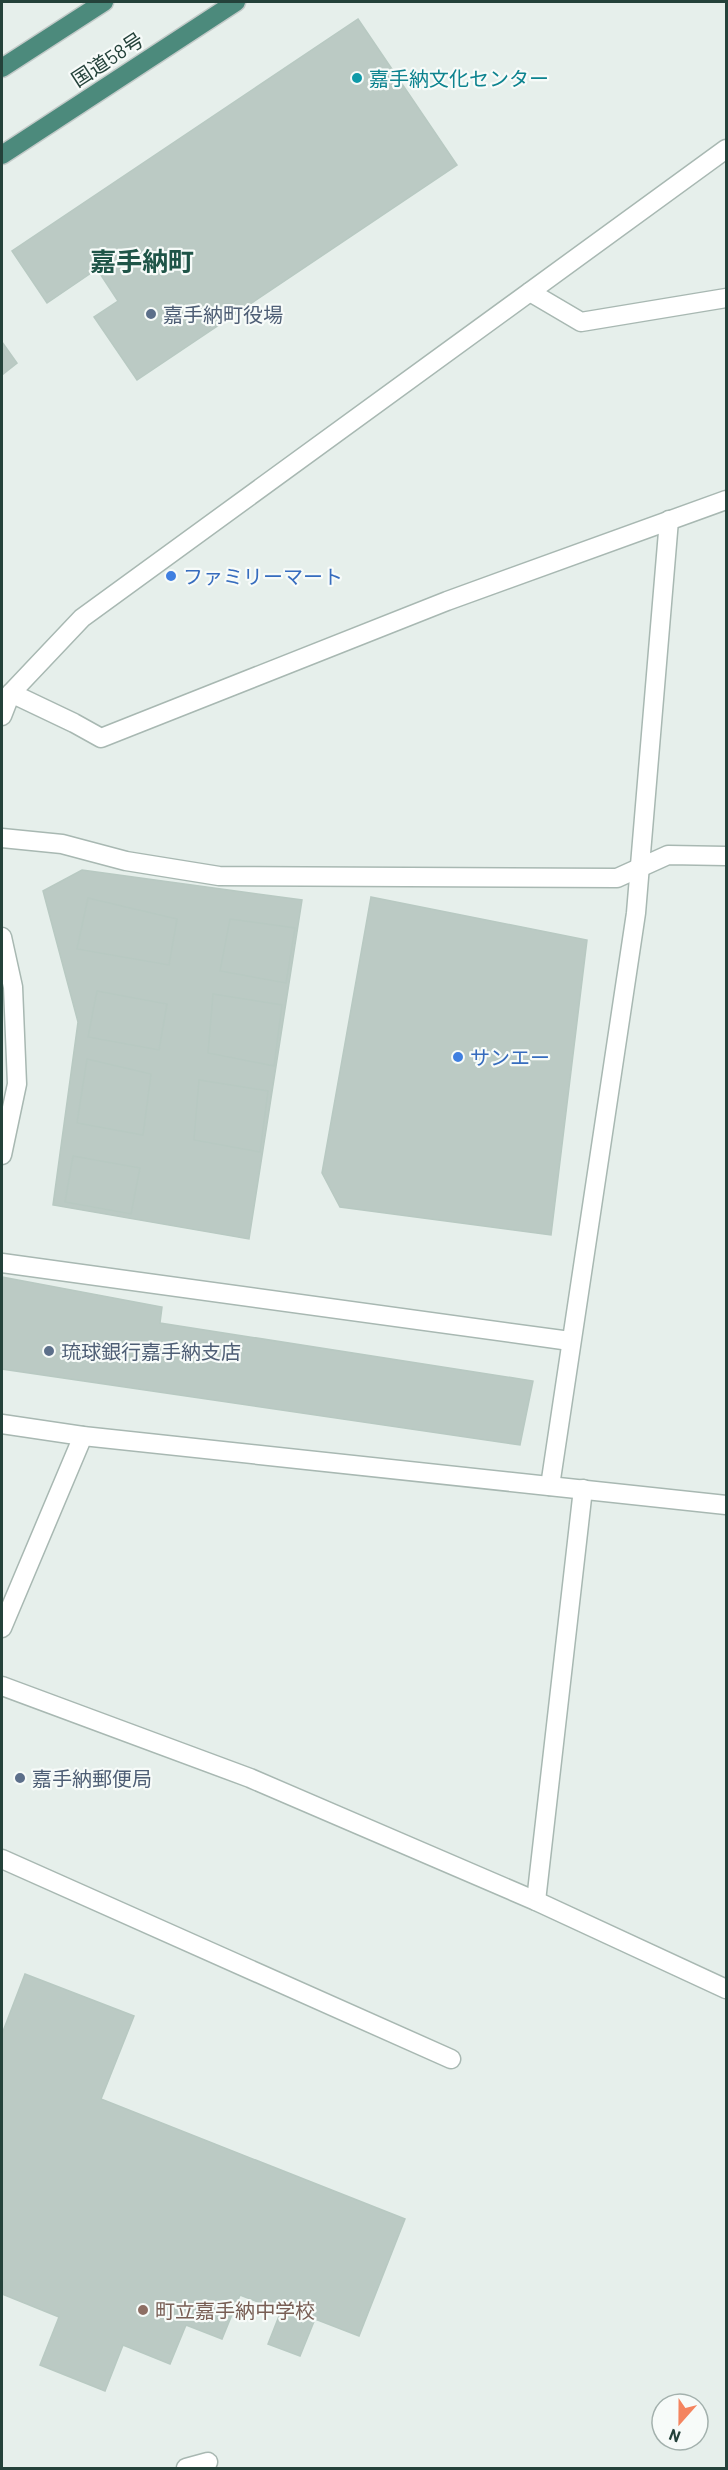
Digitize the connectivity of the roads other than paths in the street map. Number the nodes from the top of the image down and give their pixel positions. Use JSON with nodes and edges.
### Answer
{"nodes":[{"id":1,"x":104,"y":2,"type":"edge"},
{"id":2,"x":236,"y":2,"type":"edge"},
{"id":3,"x":2,"y":68,"type":"edge"},
{"id":4,"x":726,"y":148,"type":"edge"},
{"id":5,"x":2,"y":155,"type":"edge"},
{"id":6,"x":530,"y":292,"type":"junction"},
{"id":7,"x":726,"y":298,"type":"edge"},
{"id":8,"x":726,"y":500,"type":"edge"},
{"id":9,"x":669,"y":520,"type":"junction"},
{"id":10,"x":11,"y":693,"type":"junction"},
{"id":11,"x":2,"y":716,"type":"edge"},
{"id":12,"x":2,"y":838,"type":"edge"},
{"id":13,"x":726,"y":856,"type":"edge"},
{"id":14,"x":640,"y":866,"type":"junction"},
{"id":15,"x":2,"y":937,"type":"edge"},
{"id":16,"x":2,"y":1155,"type":"edge"},
{"id":17,"x":2,"y":1263,"type":"edge"},
{"id":18,"x":570,"y":1341,"type":"junction"},
{"id":19,"x":2,"y":1424,"type":"edge"},
{"id":20,"x":83,"y":1436,"type":"junction"},
{"id":21,"x":550,"y":1486,"type":"junction"},
{"id":22,"x":583,"y":1489,"type":"junction"},
{"id":23,"x":726,"y":1505,"type":"edge"},
{"id":24,"x":2,"y":1628,"type":"edge"},
{"id":25,"x":2,"y":1686,"type":"edge"},
{"id":26,"x":2,"y":1859,"type":"edge"},
{"id":27,"x":536,"y":1901,"type":"junction"},
{"id":28,"x":726,"y":1989,"type":"edge"},
{"id":29,"x":451,"y":2059,"type":"dead end"},
{"id":30,"x":208,"y":2462,"type":"dead end"},
{"id":31,"x":186,"y":2469,"type":"edge"}],
"edges":[{"from":1,"to":3,"type":"highway"},
{"from":2,"to":5,"type":"highway","name":"国道58号"},
{"from":4,"to":6,"type":"street"},
{"from":6,"to":7,"type":"street"},
{"from":6,"to":10,"type":"street"},
{"from":8,"to":9,"type":"street"},
{"from":9,"to":10,"type":"street"},
{"from":9,"to":14,"type":"street"},
{"from":10,"to":11,"type":"street"},
{"from":12,"to":14,"type":"street"},
{"from":13,"to":14,"type":"street"},
{"from":14,"to":18,"type":"street"},
{"from":15,"to":16,"type":"street"},
{"from":17,"to":18,"type":"street"},
{"from":18,"to":21,"type":"street"},
{"from":19,"to":20,"type":"street"},
{"from":20,"to":21,"type":"street"},
{"from":20,"to":24,"type":"street"},
{"from":21,"to":22,"type":"street"},
{"from":22,"to":23,"type":"street"},
{"from":22,"to":27,"type":"street"},
{"from":25,"to":27,"type":"street"},
{"from":26,"to":29,"type":"street"},
{"from":27,"to":28,"type":"street"},
{"from":30,"to":31,"type":"street"}]}
